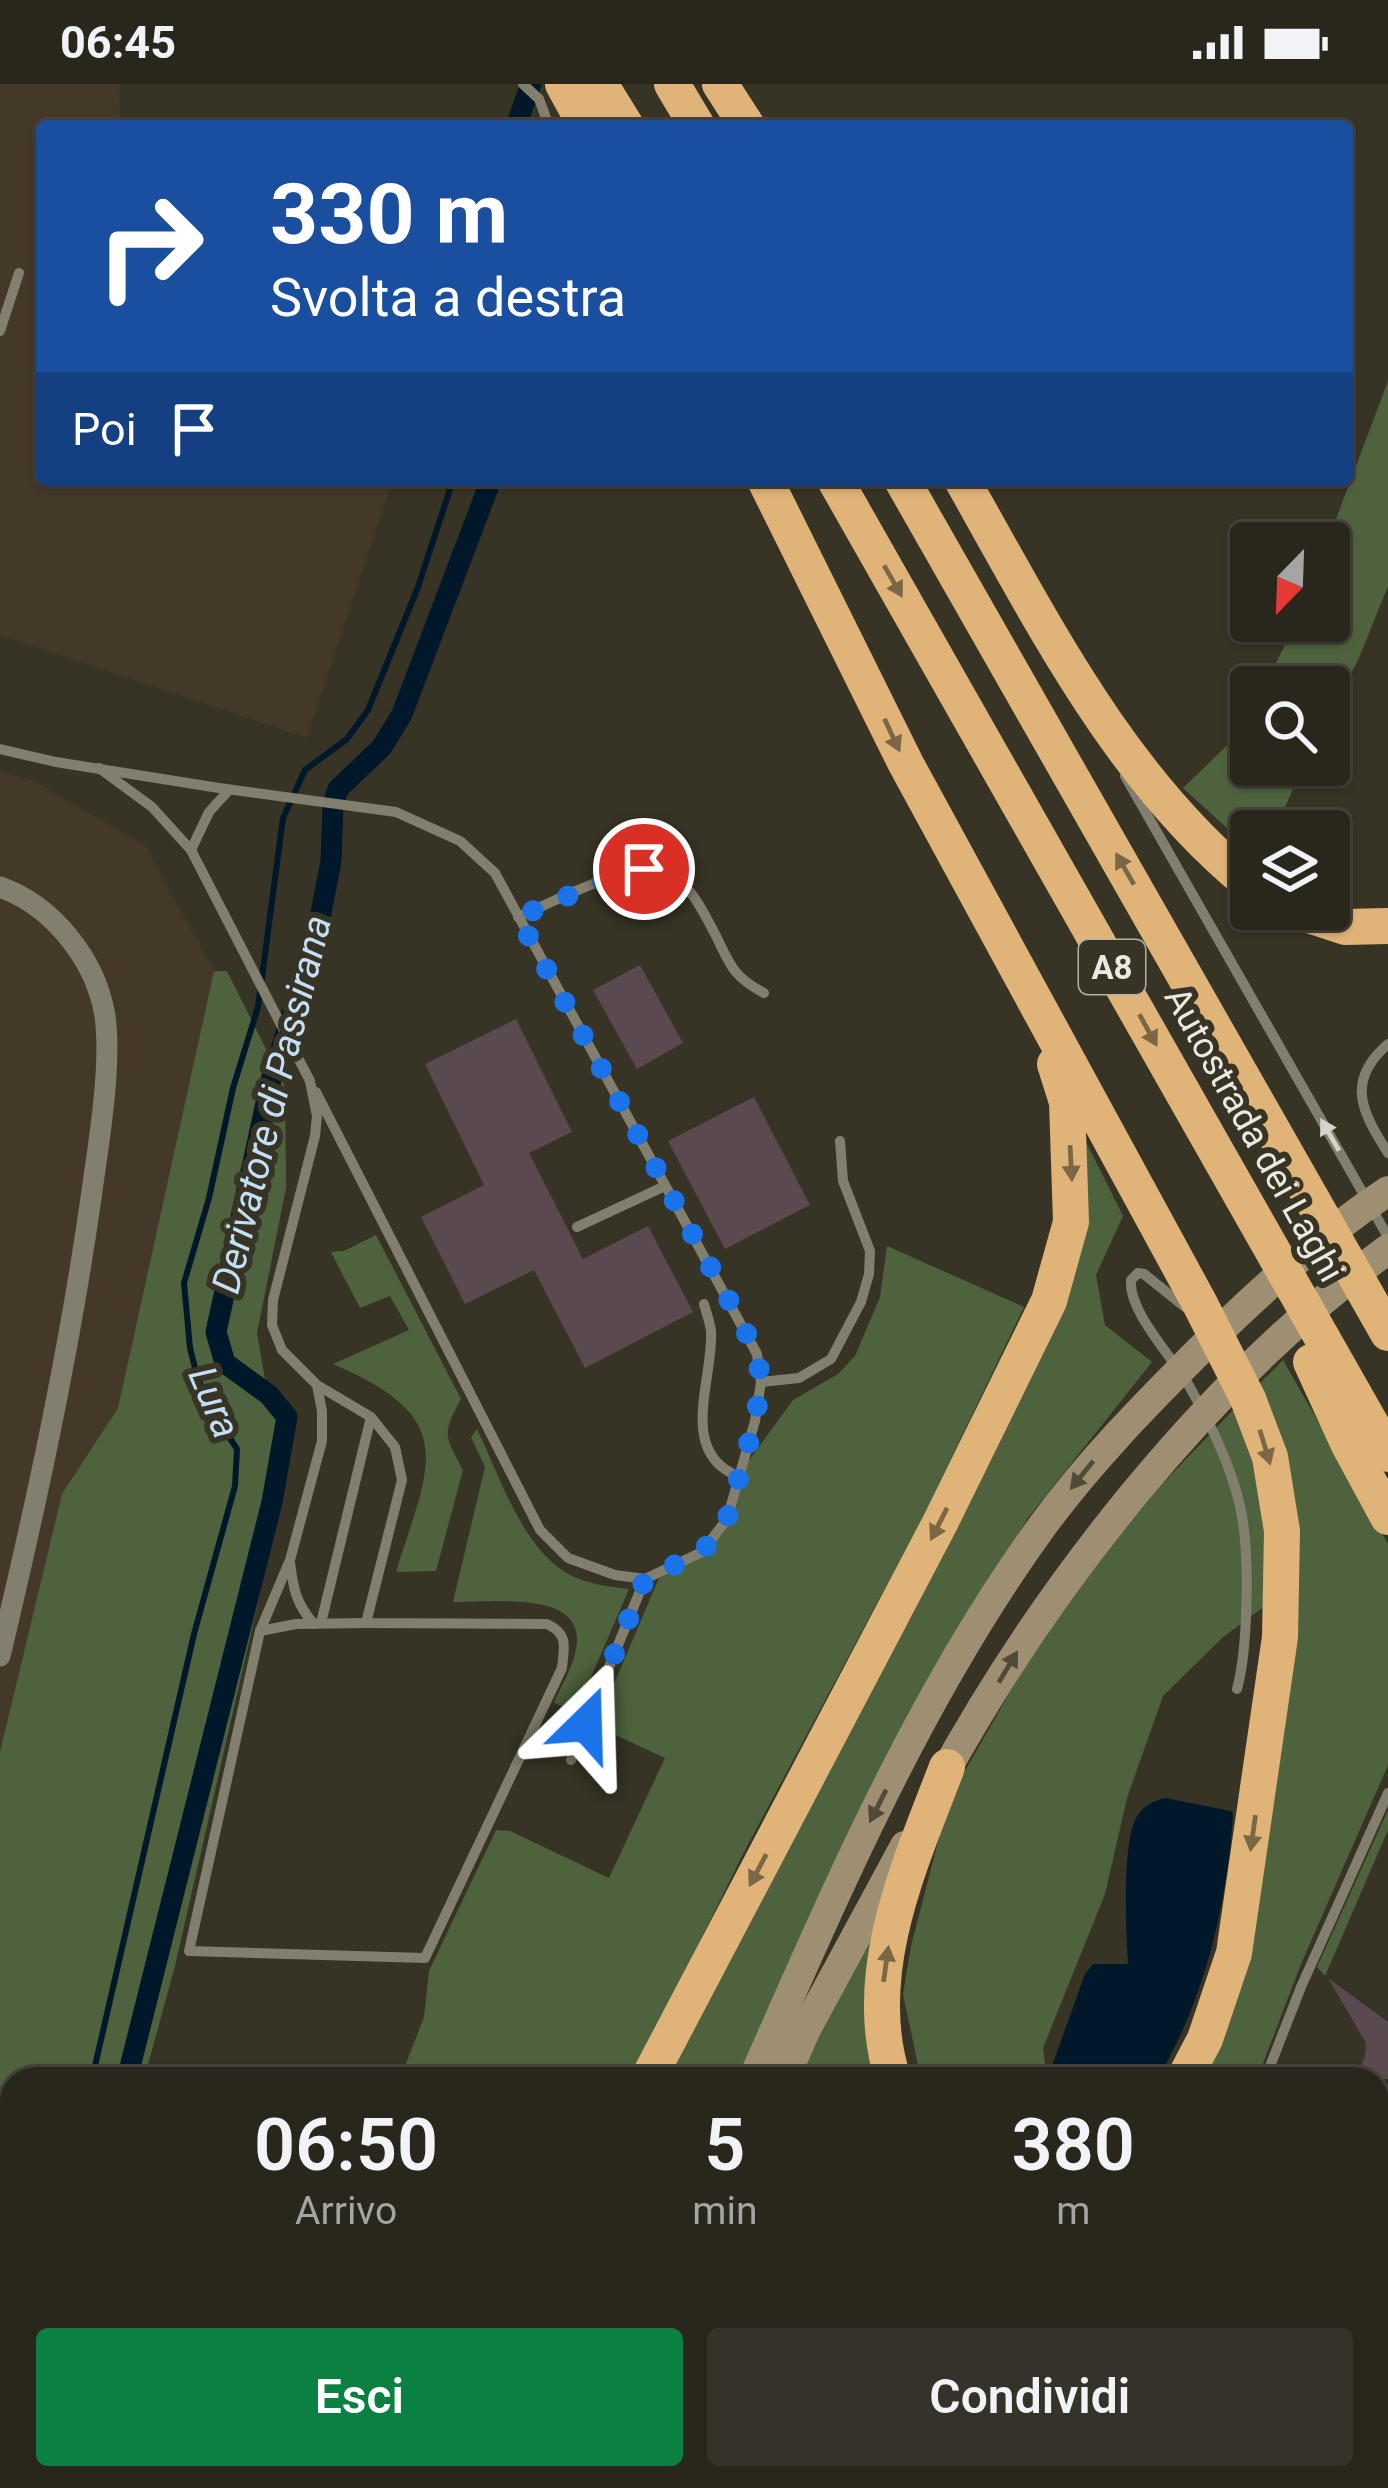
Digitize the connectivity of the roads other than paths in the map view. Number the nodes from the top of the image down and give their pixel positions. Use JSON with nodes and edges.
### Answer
{"nodes":[{"id":1,"x":524,"y":84,"type":"edge"},
{"id":2,"x":600,"y":84,"type":"edge"},
{"id":3,"x":672,"y":84,"type":"edge"},
{"id":4,"x":720,"y":84,"type":"edge"},
{"id":5,"x":550,"y":90,"type":"edge"},
{"id":6,"x":549,"y":120,"type":"edge"},
{"id":7,"x":580,"y":120,"type":"edge"},
{"id":8,"x":622,"y":120,"type":"edge"},
{"id":9,"x":693,"y":120,"type":"edge"},
{"id":10,"x":743,"y":120,"type":"edge"},
{"id":11,"x":19,"y":273,"type":"dead end"},
{"id":12,"x":0,"y":331,"type":"edge"},
{"id":13,"x":768,"y":486,"type":"edge"},
{"id":14,"x":838,"y":486,"type":"edge"},
{"id":15,"x":905,"y":486,"type":"edge"},
{"id":16,"x":965,"y":486,"type":"edge"},
{"id":17,"x":1052,"y":639,"type":"junction"},
{"id":18,"x":0,"y":749,"type":"edge"},
{"id":19,"x":99,"y":768,"type":"junction"},
{"id":20,"x":229,"y":790,"type":"junction"},
{"id":21,"x":191,"y":850,"type":"junction"},
{"id":22,"x":1230,"y":868,"type":"edge"},
{"id":23,"x":0,"y":886,"type":"edge"},
{"id":24,"x":518,"y":917,"type":"junction"},
{"id":25,"x":1388,"y":926,"type":"edge"},
{"id":26,"x":1350,"y":927,"type":"edge"},
{"id":27,"x":997,"y":935,"type":"junction"},
{"id":28,"x":764,"y":993,"type":"dead end"},
{"id":29,"x":1388,"y":1044,"type":"edge"},
{"id":30,"x":310,"y":1081,"type":"junction"},
{"id":31,"x":840,"y":1141,"type":"dead end"},
{"id":32,"x":1388,"y":1153,"type":"edge"},
{"id":33,"x":665,"y":1186,"type":"junction"},
{"id":34,"x":1388,"y":1191,"type":"edge"},
{"id":35,"x":1254,"y":1219,"type":"junction"},
{"id":36,"x":577,"y":1227,"type":"dead end"},
{"id":37,"x":1388,"y":1237,"type":"edge"},
{"id":38,"x":1388,"y":1250,"type":"edge"},
{"id":39,"x":704,"y":1304,"type":"dead end"},
{"id":40,"x":1211,"y":1327,"type":"junction"},
{"id":41,"x":1388,"y":1333,"type":"edge"},
{"id":42,"x":761,"y":1382,"type":"junction"},
{"id":43,"x":317,"y":1385,"type":"junction"},
{"id":44,"x":371,"y":1417,"type":"junction"},
{"id":45,"x":1388,"y":1454,"type":"edge"},
{"id":46,"x":738,"y":1476,"type":"junction"},
{"id":47,"x":1388,"y":1517,"type":"edge"},
{"id":48,"x":290,"y":1560,"type":"junction"},
{"id":49,"x":645,"y":1579,"type":"junction"},
{"id":50,"x":366,"y":1622,"type":"junction"},
{"id":51,"x":318,"y":1623,"type":"junction"},
{"id":52,"x":260,"y":1631,"type":"junction"},
{"id":53,"x":0,"y":1656,"type":"edge"},
{"id":54,"x":1237,"y":1689,"type":"dead end"},
{"id":55,"x":571,"y":1760,"type":"dead end"},
{"id":56,"x":947,"y":1767,"type":"junction"},
{"id":57,"x":1388,"y":1792,"type":"edge"},
{"id":58,"x":654,"y":2067,"type":"edge"},
{"id":59,"x":758,"y":2067,"type":"edge"},
{"id":60,"x":789,"y":2067,"type":"edge"},
{"id":61,"x":891,"y":2067,"type":"edge"},
{"id":62,"x":1190,"y":2067,"type":"edge"},
{"id":63,"x":1269,"y":2067,"type":"edge"}],
"edges":[{"from":1,"to":5,"type":"lane"},
{"from":2,"to":8,"type":"highway"},
{"from":3,"to":9,"type":"highway"},
{"from":4,"to":10,"type":"highway"},
{"from":5,"to":6,"type":"lane"},
{"from":5,"to":7,"type":"highway"},
{"from":11,"to":12,"type":"lane"},
{"from":13,"to":27,"type":"highway","one_way":true},
{"from":14,"to":35,"type":"highway","name":"Autostrada dei Laghi","number":"A8","one_way":true},
{"from":41,"to":15,"type":"highway","name":"Autostrada dei Laghi","number":"A8","one_way":true},
{"from":16,"to":17,"type":"highway"},
{"from":17,"to":22,"type":"highway"},
{"from":37,"to":17,"type":"lane","one_way":true},
{"from":18,"to":19,"type":"lane"},
{"from":19,"to":20,"type":"lane"},
{"from":19,"to":21,"type":"lane"},
{"from":20,"to":21,"type":"lane"},
{"from":20,"to":24,"type":"lane"},
{"from":21,"to":30,"type":"lane"},
{"from":23,"to":53,"type":"street"},
{"from":24,"to":28,"type":"lane"},
{"from":24,"to":33,"type":"lane"},
{"from":25,"to":26,"type":"highway"},
{"from":27,"to":40,"type":"highway"},
{"from":27,"to":58,"type":"highway","one_way":true},
{"from":29,"to":32,"type":"lane"},
{"from":30,"to":43,"type":"lane"},
{"from":30,"to":49,"type":"lane"},
{"from":31,"to":42,"type":"lane"},
{"from":33,"to":36,"type":"lane"},
{"from":33,"to":42,"type":"lane"},
{"from":34,"to":59,"type":"main road","one_way":true},
{"from":35,"to":45,"type":"highway","name":"Autostrada dei Laghi","number":"A8"},
{"from":35,"to":47,"type":"highway"},
{"from":56,"to":38,"type":"main road","one_way":true},
{"from":39,"to":46,"type":"lane"},
{"from":40,"to":54,"type":"lane"},
{"from":40,"to":62,"type":"highway","one_way":true},
{"from":42,"to":46,"type":"lane"},
{"from":43,"to":44,"type":"lane"},
{"from":43,"to":48,"type":"lane"},
{"from":44,"to":50,"type":"lane"},
{"from":44,"to":51,"type":"lane"},
{"from":46,"to":49,"type":"lane"},
{"from":48,"to":51,"type":"lane"},
{"from":48,"to":52,"type":"lane"},
{"from":49,"to":55,"type":"lane"},
{"from":50,"to":51,"type":"lane"},
{"from":50,"to":52,"type":"lane"},
{"from":51,"to":52,"type":"lane"},
{"from":56,"to":60,"type":"main road"},
{"from":61,"to":56,"type":"highway","one_way":true},
{"from":57,"to":63,"type":"lane"}]}
